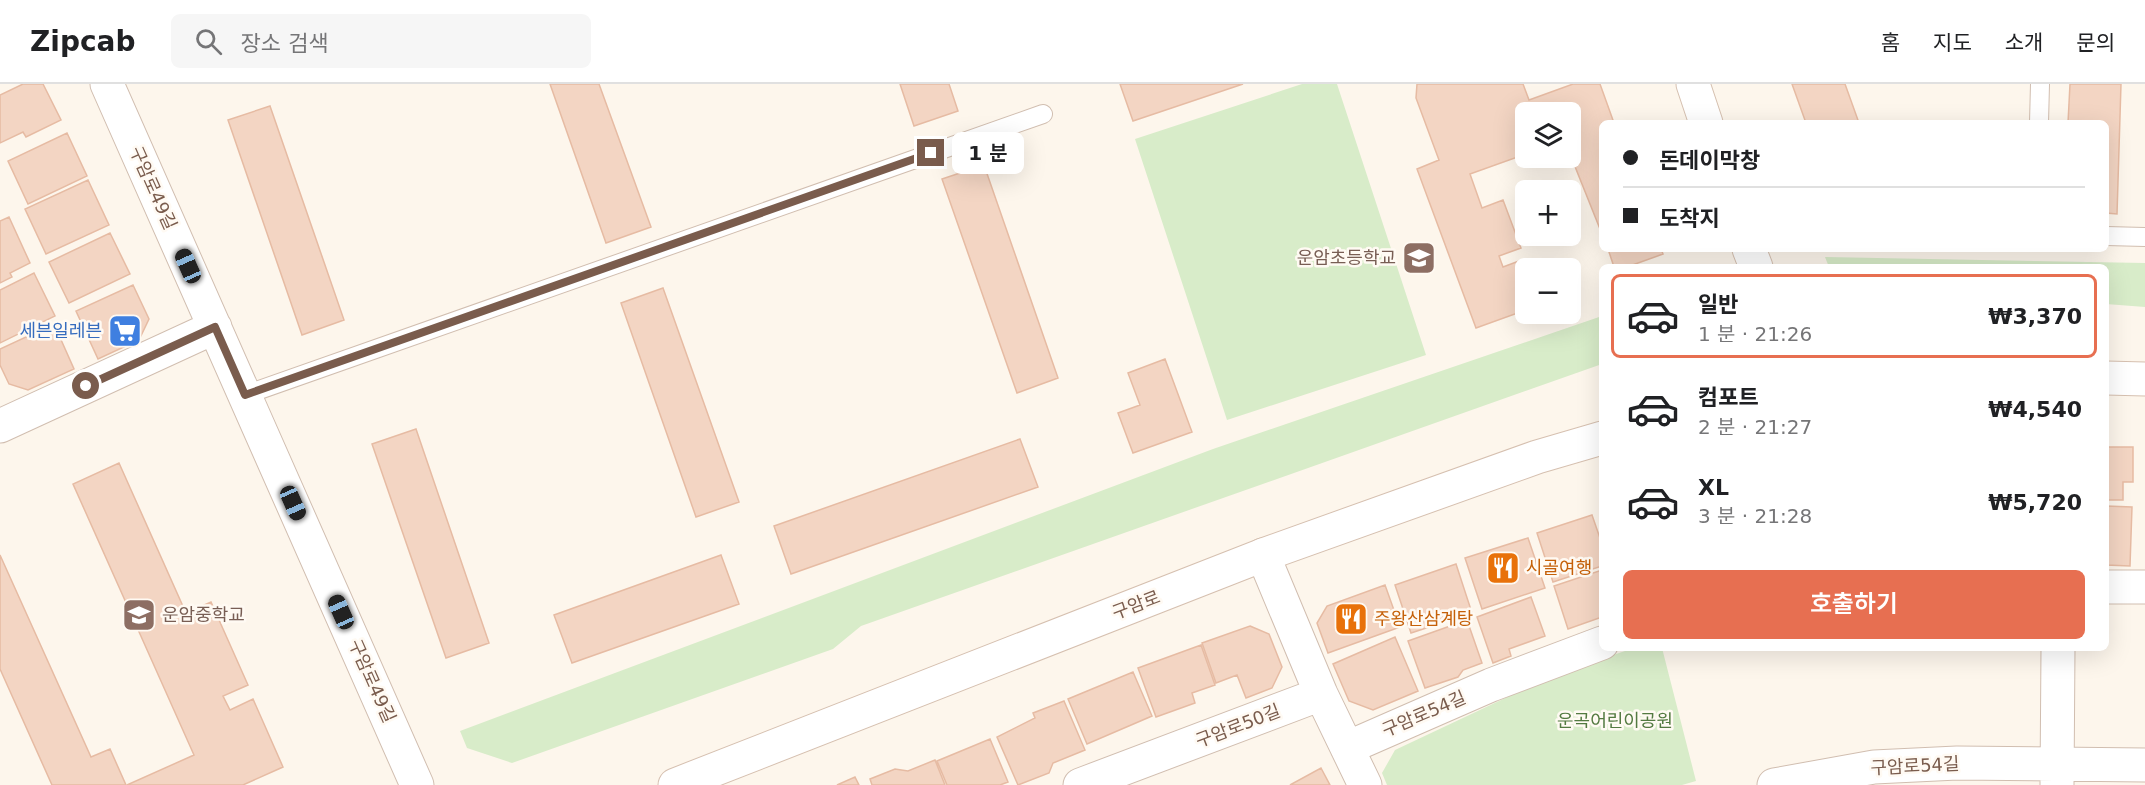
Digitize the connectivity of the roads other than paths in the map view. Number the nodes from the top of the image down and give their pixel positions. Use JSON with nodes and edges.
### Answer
{"nodes":[{"id":1,"x":107,"y":84,"type":"edge"},
{"id":2,"x":1693,"y":84,"type":"edge"},
{"id":3,"x":2040,"y":84,"type":"edge"},
{"id":4,"x":1043,"y":114,"type":"dead end"},
{"id":5,"x":1705,"y":120,"type":"edge"},
{"id":6,"x":2038,"y":120,"type":"edge"},
{"id":7,"x":2109,"y":236,"type":"edge"},
{"id":8,"x":2145,"y":237,"type":"edge"},
{"id":9,"x":215,"y":327,"type":"junction"},
{"id":10,"x":2109,"y":378,"type":"edge"},
{"id":11,"x":2145,"y":379,"type":"edge"},
{"id":12,"x":245,"y":395,"type":"junction"},
{"id":13,"x":0,"y":425,"type":"edge"},
{"id":14,"x":1599,"y":439,"type":"edge"},
{"id":15,"x":1263,"y":555,"type":"junction"},
{"id":16,"x":2109,"y":587,"type":"edge"},
{"id":17,"x":2145,"y":587,"type":"edge"},
{"id":18,"x":1599,"y":644,"type":"edge"},
{"id":19,"x":2058,"y":651,"type":"edge"},
{"id":20,"x":1321,"y":694,"type":"junction"},
{"id":21,"x":1347,"y":748,"type":"junction"},
{"id":22,"x":2145,"y":765,"type":"edge"},
{"id":23,"x":1153,"y":771,"type":"edge"},
{"id":24,"x":2057,"y":774,"type":"edge"},
{"id":25,"x":417,"y":785,"type":"edge"},
{"id":26,"x":675,"y":785,"type":"edge"},
{"id":27,"x":1080,"y":785,"type":"edge"},
{"id":28,"x":1365,"y":785,"type":"edge"},
{"id":29,"x":1774,"y":785,"type":"edge"}],
"edges":[{"from":1,"to":9,"type":"street","name":"구암로49길"},
{"from":2,"to":5,"type":"street"},
{"from":3,"to":6,"type":"lane"},
{"from":4,"to":12,"type":"lane"},
{"from":7,"to":8,"type":"lane"},
{"from":9,"to":12,"type":"street","name":"구암로49길"},
{"from":9,"to":13,"type":"street"},
{"from":10,"to":11,"type":"street"},
{"from":12,"to":25,"type":"street","name":"구암로49길"},
{"from":14,"to":15,"type":"street","name":"구암로"},
{"from":15,"to":20,"type":"street"},
{"from":15,"to":26,"type":"street","name":"구암로"},
{"from":16,"to":17,"type":"street"},
{"from":18,"to":21,"type":"street","name":"구암로54길"},
{"from":19,"to":24,"type":"street"},
{"from":20,"to":21,"type":"street"},
{"from":20,"to":23,"type":"street","name":"구암로50길"},
{"from":21,"to":28,"type":"street"},
{"from":22,"to":24,"type":"street","name":"구암로54길"},
{"from":23,"to":27,"type":"street","name":"구암로50길"},
{"from":24,"to":29,"type":"street","name":"구암로54길"}]}
